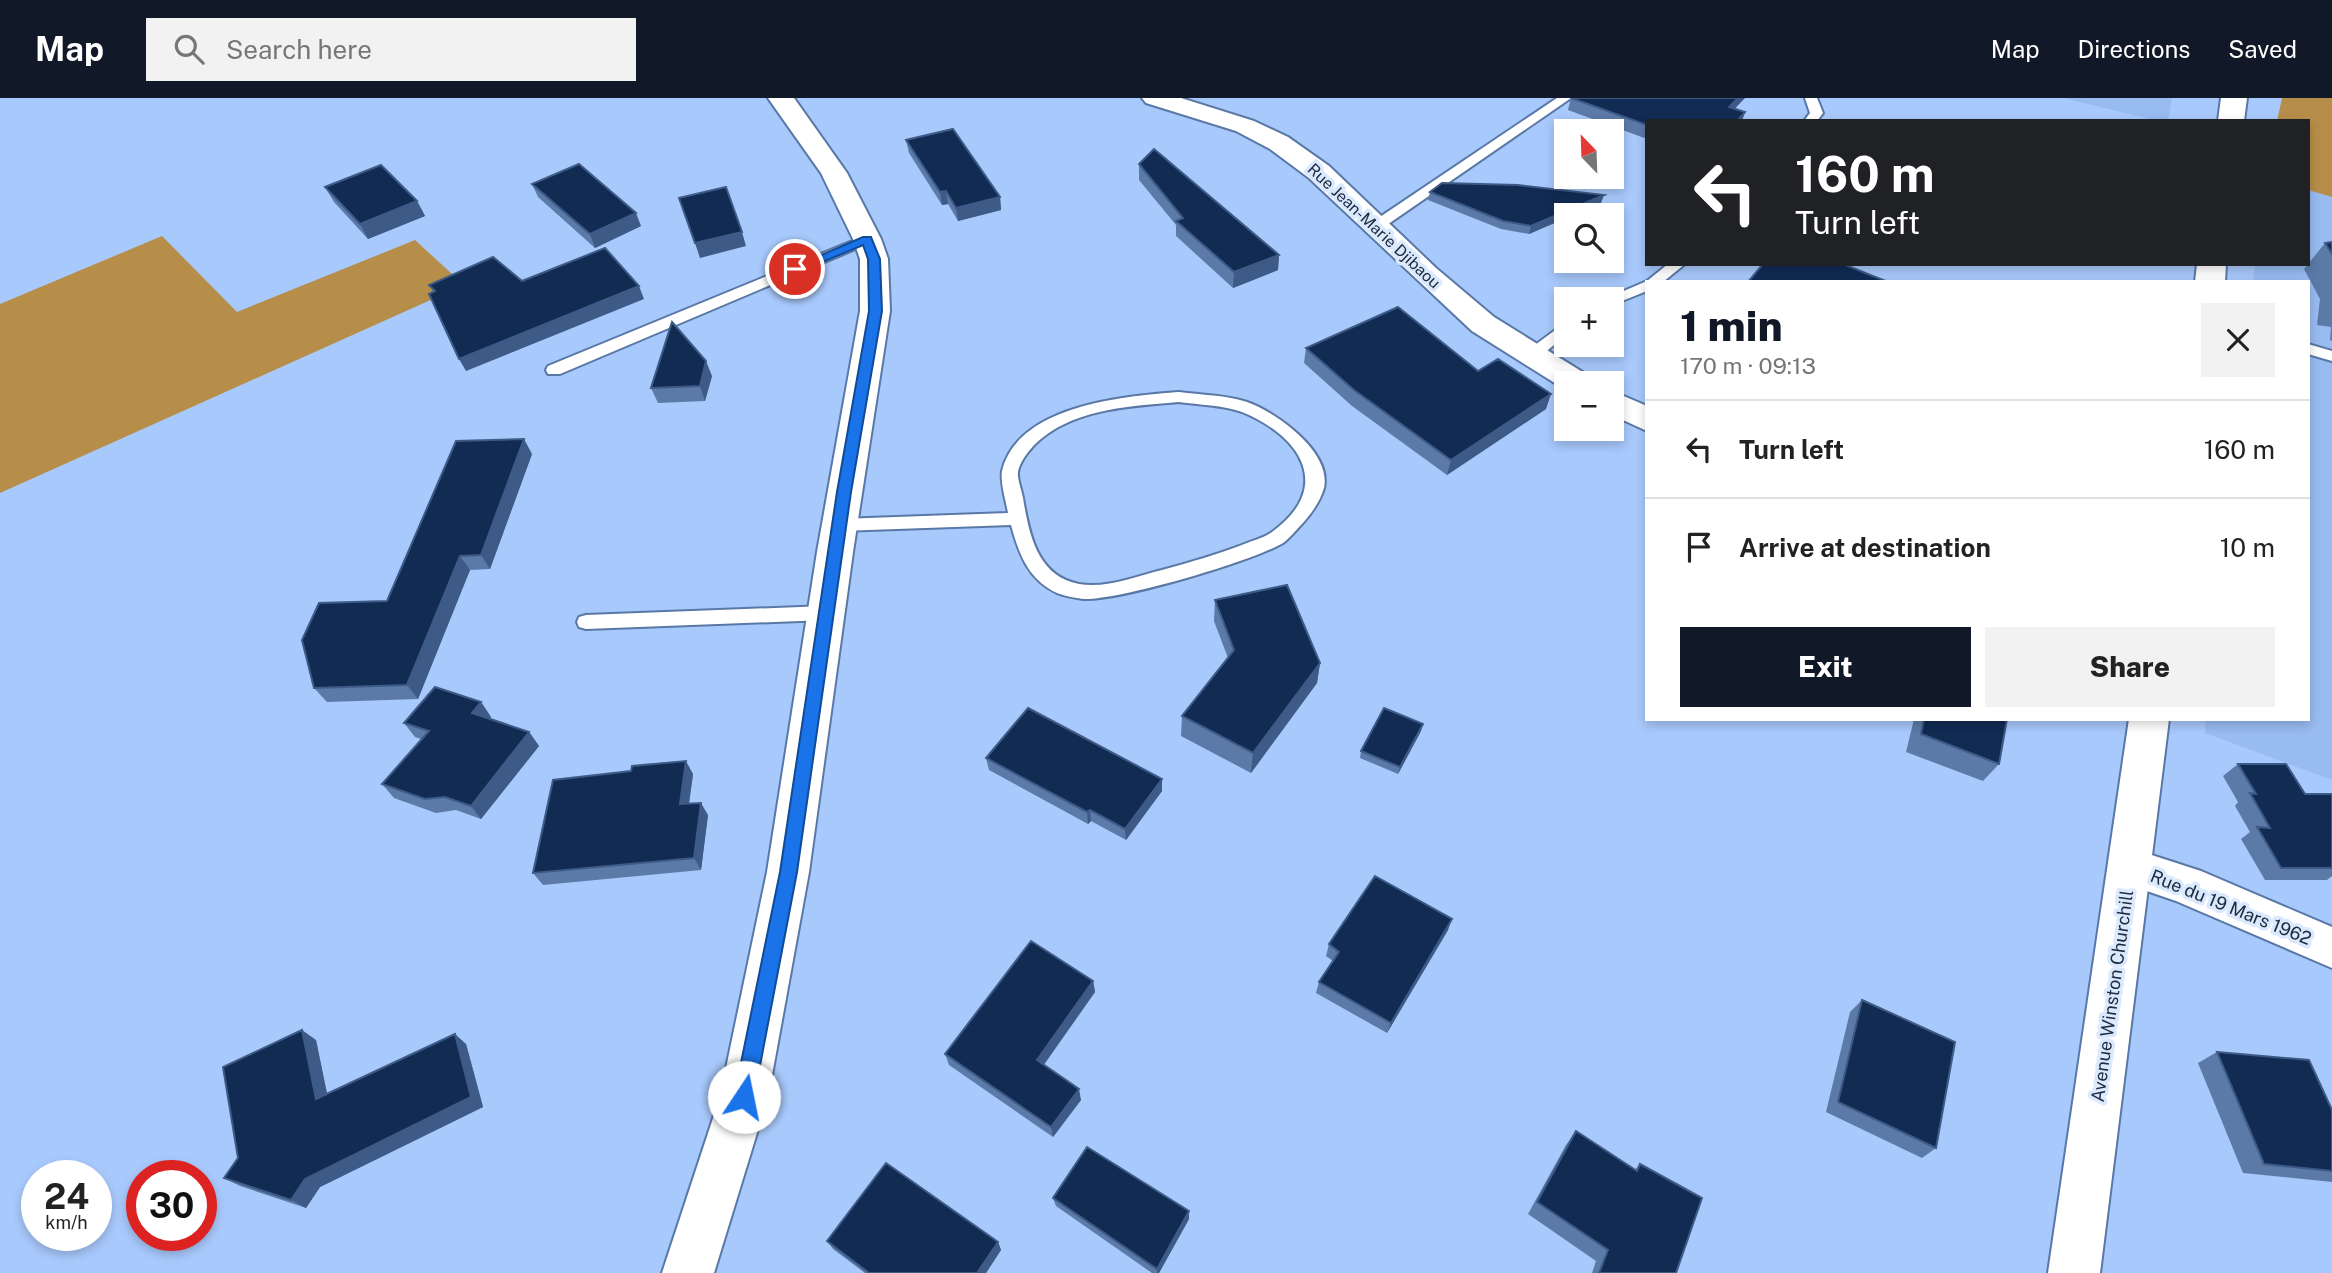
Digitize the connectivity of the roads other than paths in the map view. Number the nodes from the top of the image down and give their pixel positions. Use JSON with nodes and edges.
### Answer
{"nodes":[{"id":1,"x":781,"y":98,"type":"edge"},
{"id":2,"x":1155,"y":98,"type":"edge"},
{"id":3,"x":1565,"y":98,"type":"edge"},
{"id":4,"x":1811,"y":98,"type":"edge"},
{"id":5,"x":2234,"y":98,"type":"edge"},
{"id":6,"x":1812,"y":119,"type":"edge"},
{"id":7,"x":2231,"y":119,"type":"edge"},
{"id":8,"x":1376,"y":226,"type":"junction"},
{"id":9,"x":867,"y":239,"type":"junction"},
{"id":10,"x":1675,"y":266,"type":"edge"},
{"id":11,"x":1656,"y":280,"type":"edge"},
{"id":12,"x":1645,"y":286,"type":"edge"},
{"id":13,"x":1624,"y":295,"type":"edge"},
{"id":14,"x":1554,"y":337,"type":"edge"},
{"id":15,"x":2310,"y":350,"type":"edge"},
{"id":16,"x":1532,"y":355,"type":"junction"},
{"id":17,"x":2332,"y":356,"type":"edge"},
{"id":18,"x":554,"y":370,"type":"dead end"},
{"id":19,"x":1558,"y":371,"type":"edge"},
{"id":20,"x":1624,"y":408,"type":"edge"},
{"id":21,"x":1645,"y":419,"type":"edge"},
{"id":22,"x":1018,"y":519,"type":"junction"},
{"id":23,"x":840,"y":525,"type":"junction"},
{"id":24,"x":826,"y":613,"type":"junction"},
{"id":25,"x":586,"y":622,"type":"dead end"},
{"id":26,"x":2150,"y":721,"type":"edge"},
{"id":27,"x":2130,"y":867,"type":"junction"},
{"id":28,"x":2332,"y":948,"type":"edge"},
{"id":29,"x":688,"y":1273,"type":"edge"},
{"id":30,"x":2074,"y":1273,"type":"edge"}],
"edges":[{"from":1,"to":9,"type":"street"},
{"from":2,"to":8,"type":"street","name":"Rue Jean-Marie Djibaou"},
{"from":3,"to":8,"type":"lane"},
{"from":4,"to":6,"type":"lane"},
{"from":5,"to":7,"type":"street"},
{"from":8,"to":16,"type":"street","name":"Rue Jean-Marie Djibaou"},
{"from":9,"to":18,"type":"lane"},
{"from":9,"to":23,"type":"street"},
{"from":10,"to":11,"type":"lane"},
{"from":12,"to":13,"type":"lane"},
{"from":14,"to":16,"type":"lane"},
{"from":15,"to":17,"type":"lane"},
{"from":16,"to":19,"type":"street","name":"Rue Jean-Marie Djibaou"},
{"from":20,"to":21,"type":"street"},
{"from":22,"to":22,"type":"lane"},
{"from":22,"to":23,"type":"lane"},
{"from":23,"to":24,"type":"street"},
{"from":24,"to":25,"type":"lane"},
{"from":24,"to":29,"type":"street"},
{"from":26,"to":27,"type":"street","name":"Avenue Winston Churchill"},
{"from":27,"to":28,"type":"street","name":"Rue du 19 Mars 1962"},
{"from":27,"to":30,"type":"street","name":"Avenue Winston Churchill"}]}
